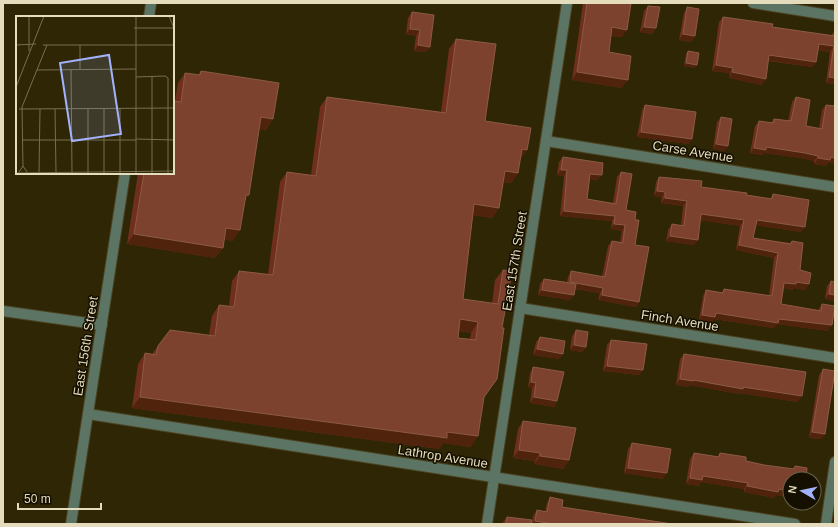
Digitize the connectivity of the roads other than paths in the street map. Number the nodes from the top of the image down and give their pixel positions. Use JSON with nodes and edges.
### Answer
{"nodes":[{"id":1,"x":152,"y":3,"type":"edge"},
{"id":2,"x":567,"y":3,"type":"edge"},
{"id":3,"x":753,"y":3,"type":"edge"},
{"id":4,"x":149,"y":16,"type":"edge"},
{"id":5,"x":835,"y":16,"type":"edge"},
{"id":6,"x":546,"y":141,"type":"junction"},
{"id":7,"x":125,"y":174,"type":"edge"},
{"id":8,"x":835,"y":187,"type":"edge"},
{"id":9,"x":520,"y":308,"type":"junction"},
{"id":10,"x":3,"y":311,"type":"edge"},
{"id":11,"x":102,"y":324,"type":"junction"},
{"id":12,"x":835,"y":358,"type":"edge"},
{"id":13,"x":88,"y":414,"type":"junction"},
{"id":14,"x":835,"y":462,"type":"edge"},
{"id":15,"x":494,"y":477,"type":"junction"},
{"id":16,"x":71,"y":524,"type":"edge"},
{"id":17,"x":488,"y":524,"type":"edge"},
{"id":18,"x":795,"y":524,"type":"edge"},
{"id":19,"x":826,"y":524,"type":"edge"}],
"edges":[{"from":1,"to":4,"type":"street"},
{"from":2,"to":6,"type":"street","name":"East 157th Street"},
{"from":3,"to":5,"type":"street"},
{"from":6,"to":8,"type":"street","name":"Carse Avenue"},
{"from":6,"to":9,"type":"street","name":"East 157th Street"},
{"from":7,"to":11,"type":"street","name":"East 156th Street"},
{"from":9,"to":12,"type":"street","name":"Finch Avenue"},
{"from":9,"to":15,"type":"street","name":"East 157th Street"},
{"from":10,"to":11,"type":"street"},
{"from":11,"to":13,"type":"street","name":"East 156th Street"},
{"from":13,"to":15,"type":"street","name":"Lathrop Avenue"},
{"from":13,"to":16,"type":"street","name":"East 156th Street"},
{"from":14,"to":19,"type":"street"},
{"from":15,"to":17,"type":"street","name":"East 157th Street"},
{"from":15,"to":18,"type":"street","name":"Lathrop Avenue"}]}
